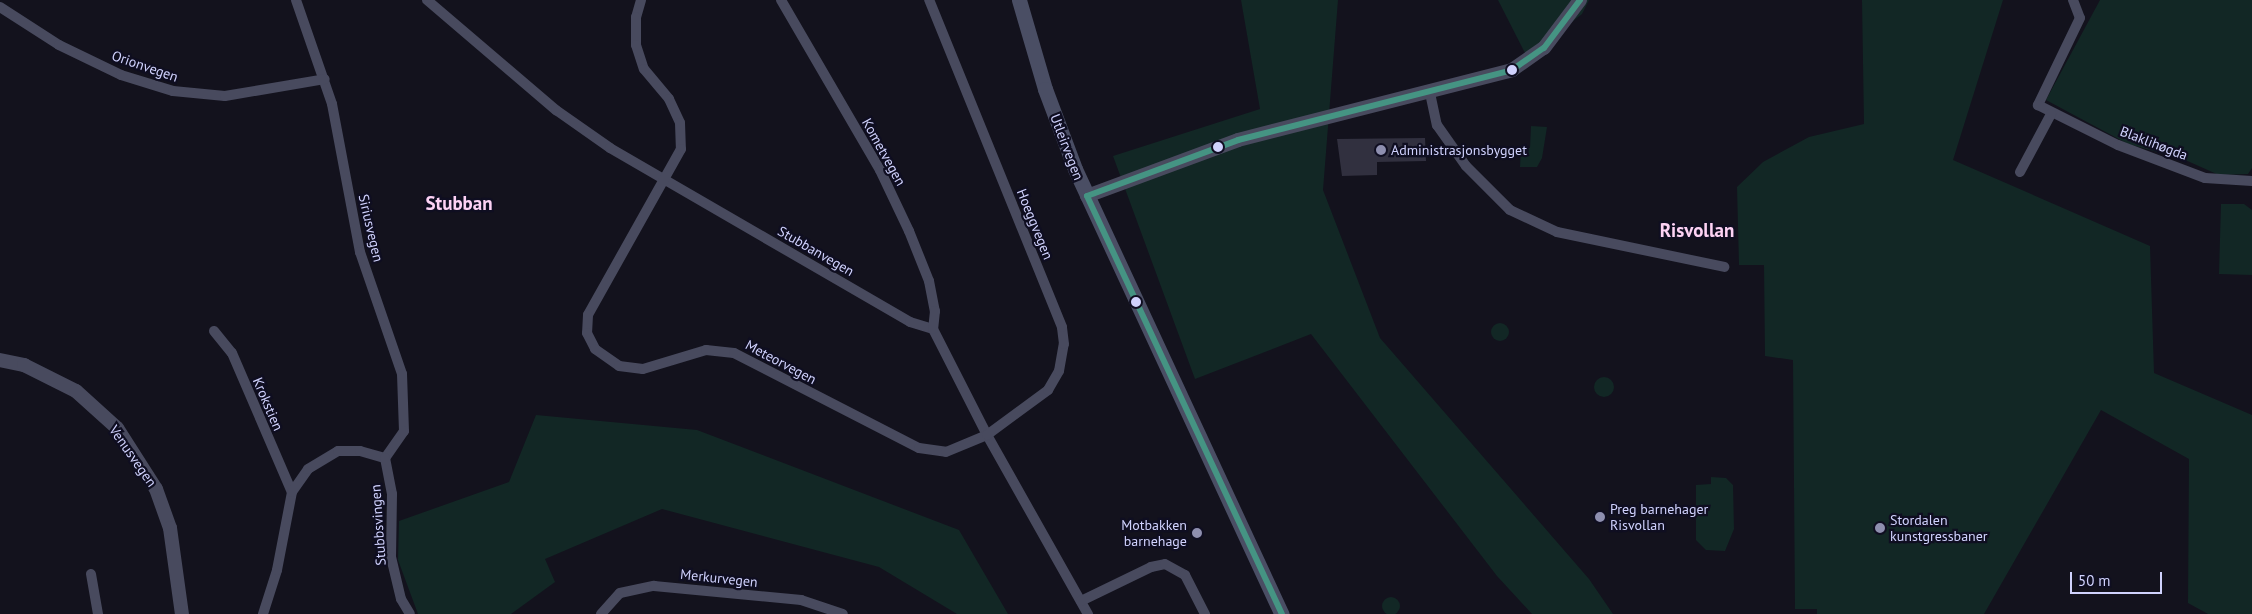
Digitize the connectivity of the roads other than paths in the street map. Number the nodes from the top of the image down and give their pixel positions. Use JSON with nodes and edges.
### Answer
{"nodes":[{"id":1,"x":296,"y":0,"type":"edge"},
{"id":2,"x":427,"y":0,"type":"edge"},
{"id":3,"x":641,"y":0,"type":"edge"},
{"id":4,"x":781,"y":0,"type":"edge"},
{"id":5,"x":929,"y":0,"type":"edge"},
{"id":6,"x":1019,"y":0,"type":"edge"},
{"id":7,"x":1580,"y":0,"type":"edge"},
{"id":8,"x":2073,"y":0,"type":"edge"},
{"id":9,"x":0,"y":7,"type":"edge"},
{"id":10,"x":325,"y":79,"type":"junction"},
{"id":11,"x":1430,"y":93,"type":"junction"},
{"id":12,"x":2051,"y":114,"type":"junction"},
{"id":13,"x":2020,"y":172,"type":"dead end"},
{"id":14,"x":663,"y":181,"type":"junction"},
{"id":15,"x":2252,"y":181,"type":"edge"},
{"id":16,"x":1087,"y":196,"type":"junction"},
{"id":17,"x":1724,"y":267,"type":"dead end"},
{"id":18,"x":933,"y":329,"type":"junction"},
{"id":19,"x":214,"y":331,"type":"dead end"},
{"id":20,"x":0,"y":360,"type":"edge"},
{"id":21,"x":987,"y":435,"type":"junction"},
{"id":22,"x":385,"y":458,"type":"junction"},
{"id":23,"x":292,"y":492,"type":"junction"},
{"id":24,"x":91,"y":574,"type":"dead end"},
{"id":25,"x":1081,"y":601,"type":"junction"},
{"id":26,"x":98,"y":614,"type":"edge"},
{"id":27,"x":182,"y":614,"type":"edge"},
{"id":28,"x":263,"y":614,"type":"edge"},
{"id":29,"x":410,"y":614,"type":"edge"},
{"id":30,"x":601,"y":614,"type":"edge"},
{"id":31,"x":843,"y":614,"type":"edge"},
{"id":32,"x":1088,"y":614,"type":"edge"},
{"id":33,"x":1205,"y":614,"type":"edge"},
{"id":34,"x":1282,"y":614,"type":"edge"}],
"edges":[{"from":1,"to":10,"type":"street","name":"Siriusvegen"},
{"from":2,"to":14,"type":"street","name":"Stubbanvegen"},
{"from":3,"to":14,"type":"street"},
{"from":4,"to":18,"type":"street","name":"Kometvegen"},
{"from":5,"to":21,"type":"street","name":"Hoeggvegen"},
{"from":6,"to":16,"type":"main road","name":"Utleirvegen"},
{"from":7,"to":11,"type":"street"},
{"from":8,"to":12,"type":"street"},
{"from":9,"to":10,"type":"street","name":"Orionvegen"},
{"from":10,"to":22,"type":"street","name":"Siriusvegen"},
{"from":11,"to":16,"type":"street"},
{"from":11,"to":17,"type":"street"},
{"from":12,"to":13,"type":"street"},
{"from":12,"to":15,"type":"street","name":"Blaklihøgda"},
{"from":14,"to":18,"type":"street","name":"Stubbanvegen"},
{"from":14,"to":21,"type":"street","name":"Meteorvegen"},
{"from":16,"to":34,"type":"main road","name":"Utleirvegen"},
{"from":18,"to":21,"type":"street"},
{"from":19,"to":23,"type":"street","name":"Krokstien"},
{"from":20,"to":27,"type":"street","name":"Venusvegen"},
{"from":21,"to":25,"type":"street"},
{"from":22,"to":23,"type":"street"},
{"from":22,"to":29,"type":"street","name":"Stubbsvingen"},
{"from":23,"to":28,"type":"street"},
{"from":24,"to":26,"type":"street"},
{"from":25,"to":32,"type":"street"},
{"from":25,"to":33,"type":"street"},
{"from":30,"to":31,"type":"street","name":"Merkurvegen"}]}
